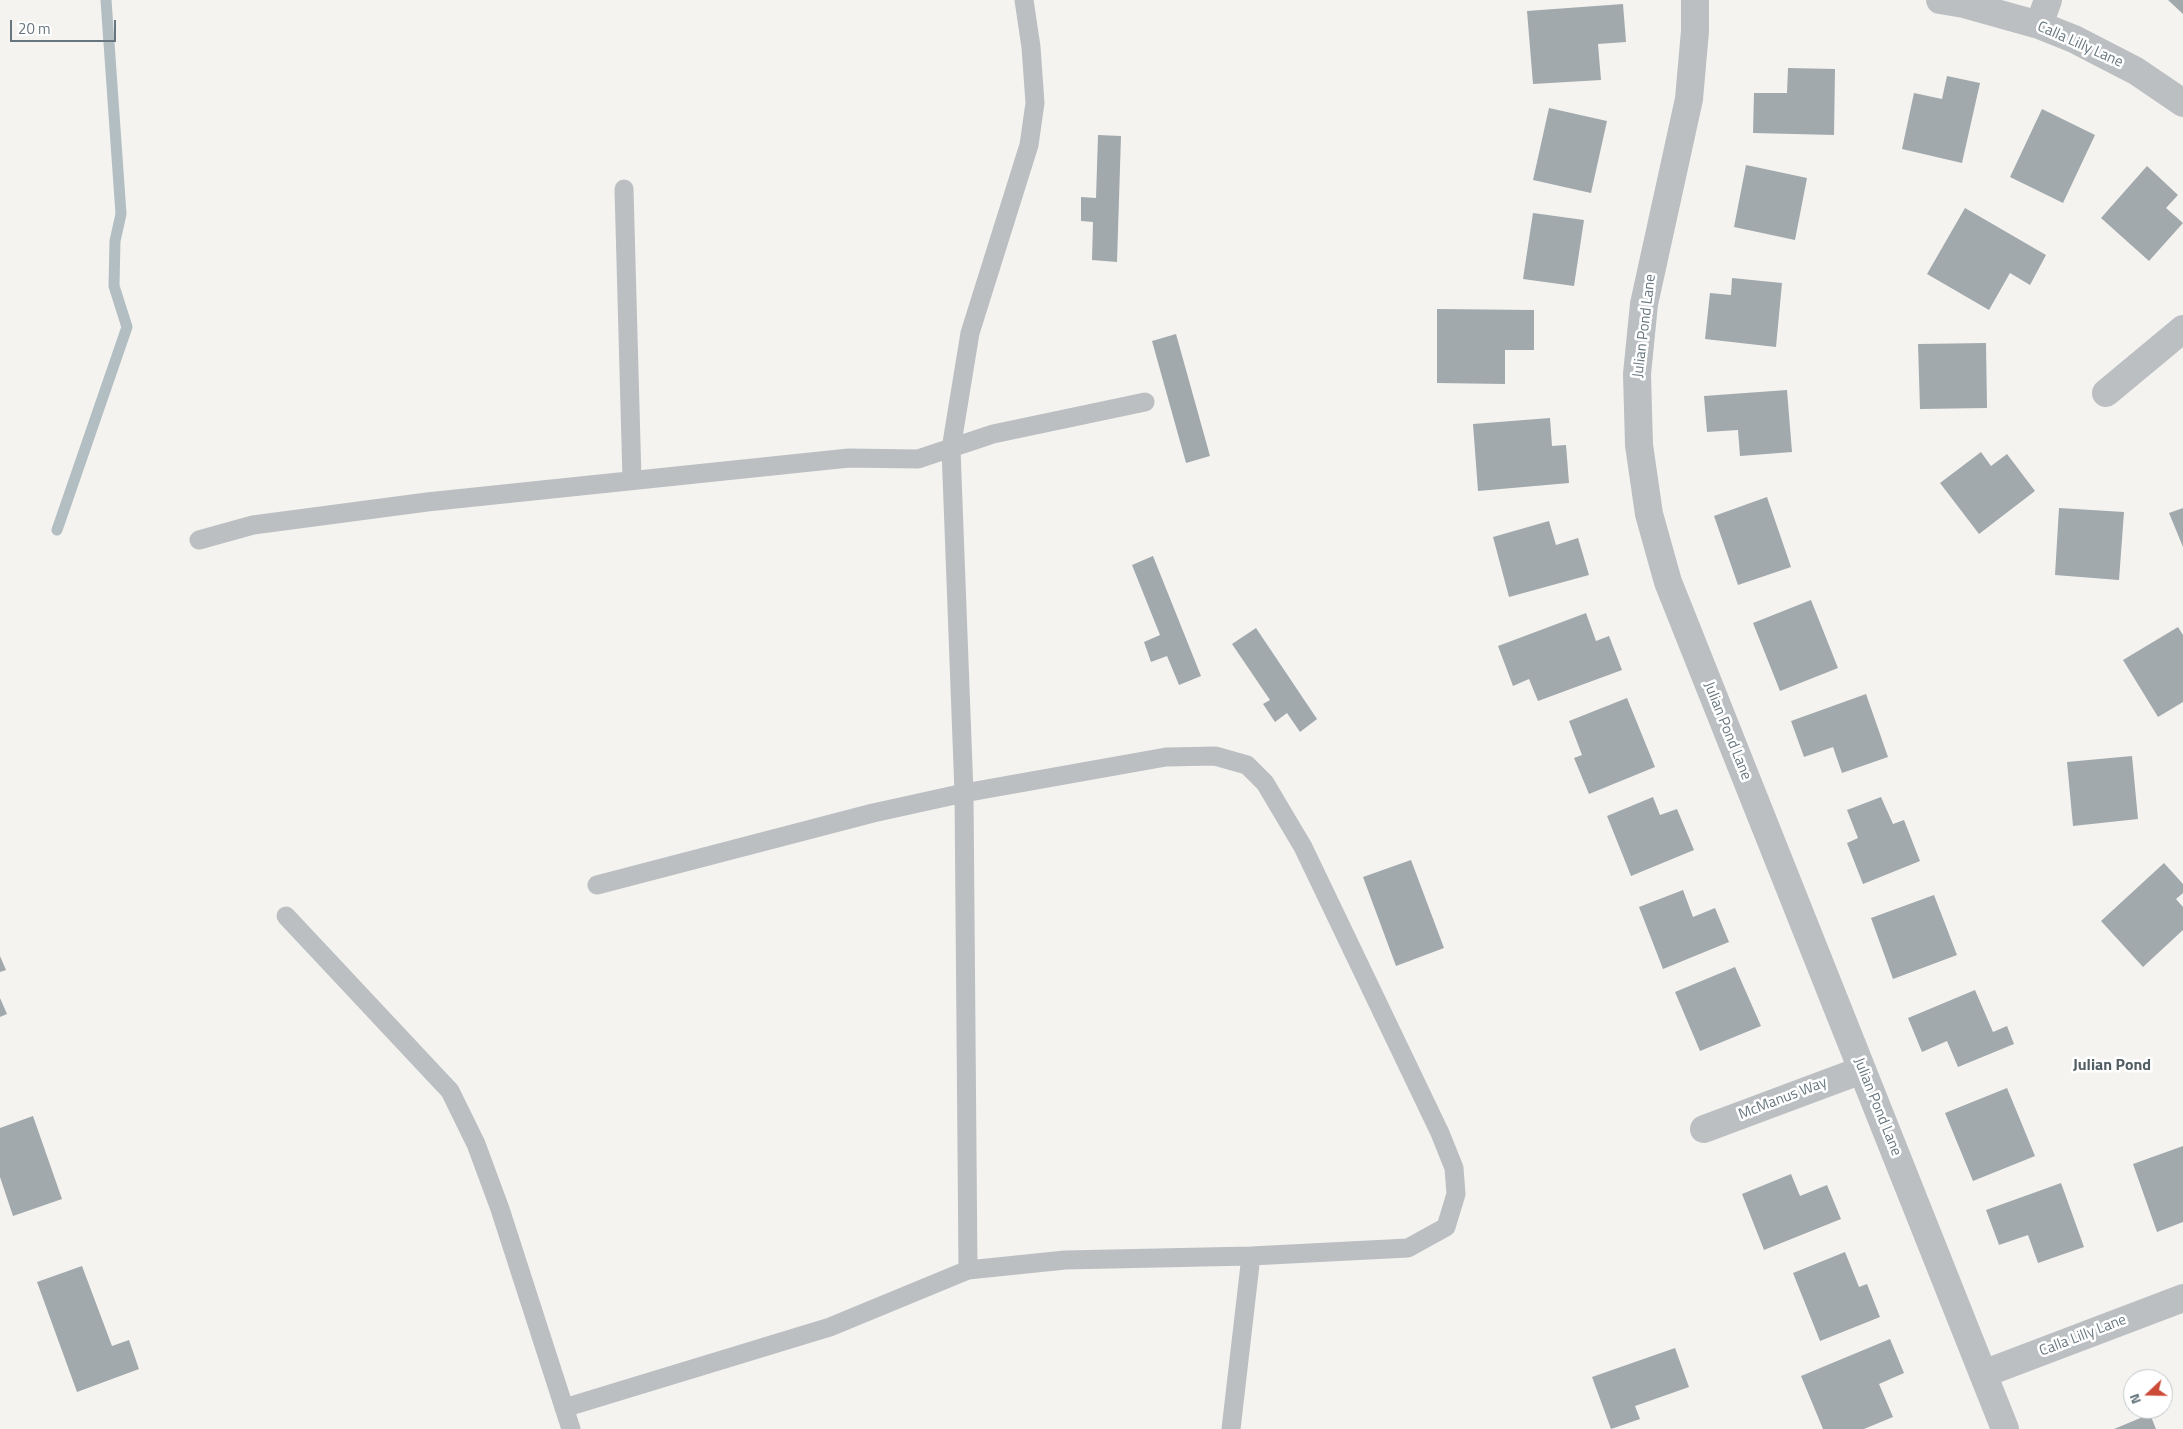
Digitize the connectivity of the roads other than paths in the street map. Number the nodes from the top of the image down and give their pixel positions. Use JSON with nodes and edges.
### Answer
{"nodes":[{"id":1,"x":1024,"y":0,"type":"edge"},
{"id":2,"x":1695,"y":0,"type":"edge"},
{"id":3,"x":1940,"y":0,"type":"edge"},
{"id":4,"x":2044,"y":12,"type":"edge"},
{"id":5,"x":2183,"y":103,"type":"edge"},
{"id":6,"x":624,"y":189,"type":"dead end"},
{"id":7,"x":2183,"y":329,"type":"edge"},
{"id":8,"x":2106,"y":393,"type":"dead end"},
{"id":9,"x":1145,"y":402,"type":"dead end"},
{"id":10,"x":951,"y":449,"type":"junction"},
{"id":11,"x":632,"y":480,"type":"junction"},
{"id":12,"x":199,"y":540,"type":"dead end"},
{"id":13,"x":964,"y":793,"type":"junction"},
{"id":14,"x":597,"y":886,"type":"dead end"},
{"id":15,"x":286,"y":916,"type":"dead end"},
{"id":16,"x":1862,"y":1070,"type":"junction"},
{"id":17,"x":1704,"y":1129,"type":"dead end"},
{"id":18,"x":1251,"y":1256,"type":"junction"},
{"id":19,"x":968,"y":1270,"type":"junction"},
{"id":20,"x":2183,"y":1298,"type":"edge"},
{"id":21,"x":1983,"y":1374,"type":"junction"},
{"id":22,"x":564,"y":1408,"type":"junction"},
{"id":23,"x":571,"y":1429,"type":"edge"},
{"id":24,"x":1231,"y":1429,"type":"edge"},
{"id":25,"x":2005,"y":1429,"type":"edge"}],
"edges":[{"from":1,"to":10,"type":"lane"},
{"from":2,"to":16,"type":"street","name":"Julian Pond Lane"},
{"from":3,"to":4,"type":"street","name":"Calla Lilly Lane"},
{"from":4,"to":5,"type":"street","name":"Calla Lilly Lane"},
{"from":6,"to":11,"type":"lane"},
{"from":7,"to":8,"type":"street"},
{"from":9,"to":10,"type":"lane"},
{"from":10,"to":11,"type":"lane"},
{"from":10,"to":13,"type":"lane"},
{"from":11,"to":12,"type":"lane"},
{"from":13,"to":14,"type":"lane"},
{"from":13,"to":18,"type":"lane"},
{"from":13,"to":19,"type":"lane"},
{"from":15,"to":22,"type":"lane"},
{"from":16,"to":17,"type":"street","name":"McManus Way"},
{"from":16,"to":21,"type":"street","name":"Julian Pond Lane"},
{"from":18,"to":19,"type":"lane"},
{"from":18,"to":24,"type":"lane"},
{"from":19,"to":22,"type":"lane"},
{"from":20,"to":21,"type":"street","name":"Calla Lilly Lane"},
{"from":21,"to":25,"type":"street","name":"Julian Pond Lane"},
{"from":22,"to":23,"type":"lane"}]}
